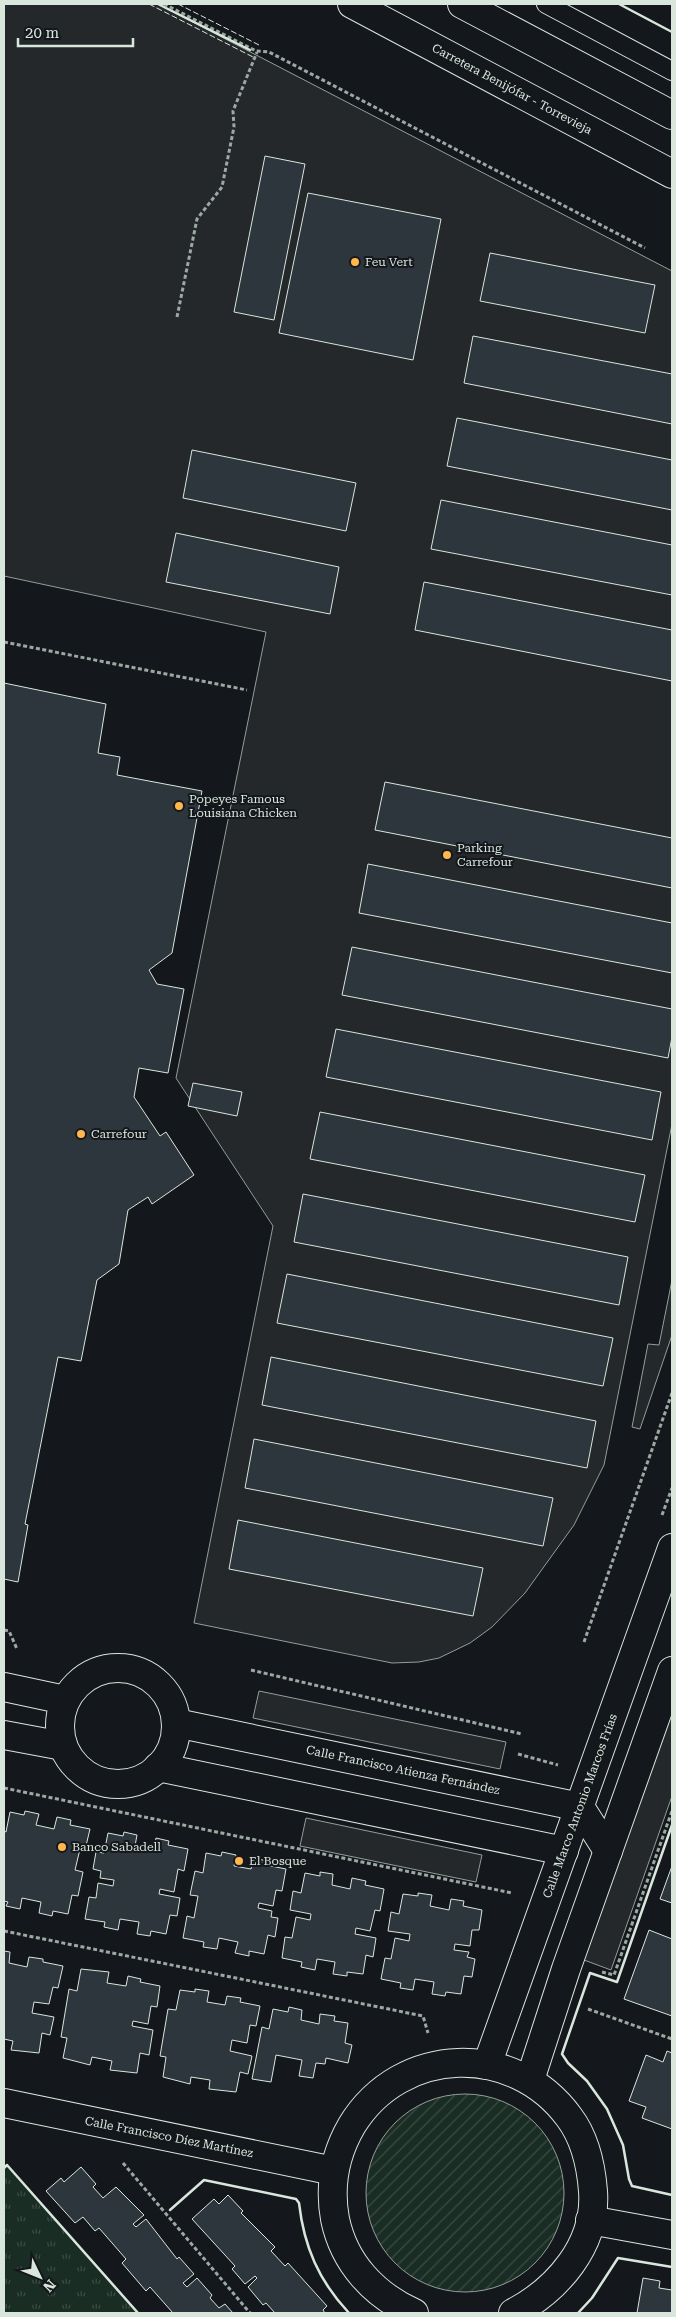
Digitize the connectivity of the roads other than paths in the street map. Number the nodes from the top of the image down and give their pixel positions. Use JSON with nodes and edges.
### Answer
{"nodes":[{"id":1,"x":352,"y":4,"type":"edge"},
{"id":2,"x":462,"y":4,"type":"edge"},
{"id":3,"x":546,"y":4,"type":"edge"},
{"id":4,"x":672,"y":71,"type":"edge"},
{"id":5,"x":672,"y":115,"type":"edge"},
{"id":6,"x":672,"y":174,"type":"edge"},
{"id":7,"x":672,"y":1548,"type":"edge"},
{"id":8,"x":672,"y":1671,"type":"edge"},
{"id":9,"x":4,"y":1687,"type":"edge"},
{"id":10,"x":65,"y":1700,"type":"junction"},
{"id":11,"x":176,"y":1723,"type":"junction"},
{"id":12,"x":4,"y":1735,"type":"edge"},
{"id":13,"x":63,"y":1746,"type":"junction"},
{"id":14,"x":158,"y":1767,"type":"junction"},
{"id":15,"x":580,"y":1807,"type":"junction"},
{"id":16,"x":564,"y":1851,"type":"junction"},
{"id":17,"x":608,"y":1851,"type":"junction"},
{"id":18,"x":487,"y":2065,"type":"junction"},
{"id":19,"x":530,"y":2080,"type":"junction"},
{"id":20,"x":4,"y":2104,"type":"edge"},
{"id":21,"x":334,"y":2171,"type":"junction"},
{"id":22,"x":590,"y":2220,"type":"junction"},
{"id":23,"x":672,"y":2235,"type":"edge"},
{"id":24,"x":414,"y":2313,"type":"edge"},
{"id":25,"x":513,"y":2313,"type":"edge"}],
"edges":[{"from":1,"to":6,"type":"street","name":"Carretera Benijófar - Torrevieja"},
{"from":2,"to":5,"type":"street"},
{"from":3,"to":4,"type":"lane"},
{"from":7,"to":15,"type":"street","name":"Calle Marco Antonio Marcos Frías"},
{"from":8,"to":17,"type":"street"},
{"from":9,"to":10,"type":"street"},
{"from":10,"to":11,"type":"street"},
{"from":10,"to":13,"type":"street"},
{"from":11,"to":14,"type":"street"},
{"from":11,"to":15,"type":"street","name":"Calle Francisco Atienza Fernández"},
{"from":12,"to":13,"type":"street"},
{"from":13,"to":14,"type":"street"},
{"from":14,"to":16,"type":"street"},
{"from":15,"to":16,"type":"street","name":"Calle Marco Antonio Marcos Frías"},
{"from":15,"to":17,"type":"street"},
{"from":16,"to":18,"type":"street","name":"Calle Marco Antonio Marcos Frías"},
{"from":17,"to":19,"type":"street"},
{"from":18,"to":19,"type":"street"},
{"from":18,"to":21,"type":"street"},
{"from":19,"to":22,"type":"street"},
{"from":20,"to":21,"type":"street","name":"Calle Francisco Díez Martínez"},
{"from":21,"to":24,"type":"street"},
{"from":22,"to":23,"type":"street"},
{"from":22,"to":25,"type":"street"}]}
